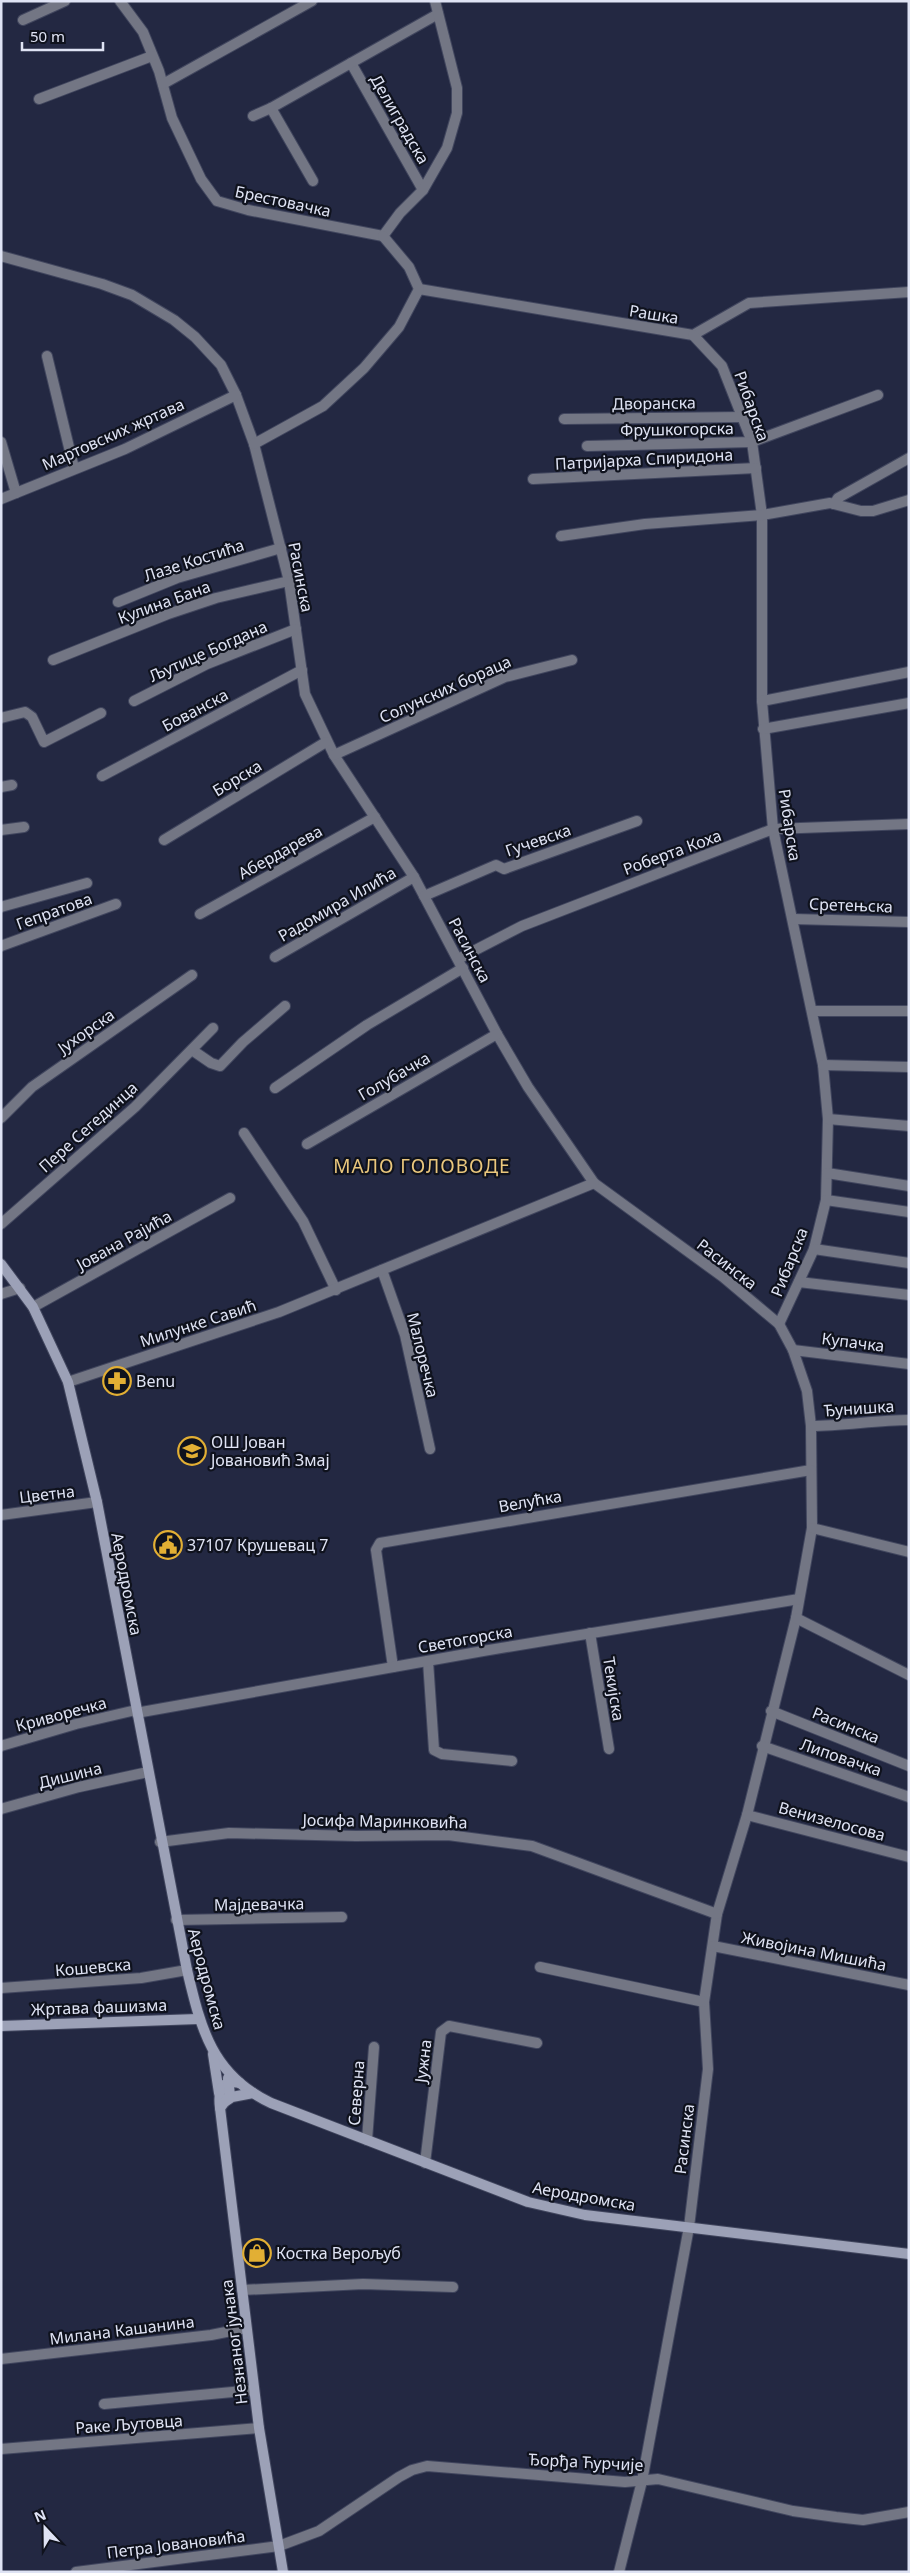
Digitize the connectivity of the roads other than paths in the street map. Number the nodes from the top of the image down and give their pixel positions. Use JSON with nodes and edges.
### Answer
{"nodes":[{"id":1,"x":65,"y":1,"type":"edge"},
{"id":2,"x":120,"y":1,"type":"edge"},
{"id":3,"x":312,"y":1,"type":"edge"},
{"id":4,"x":435,"y":1,"type":"edge"},
{"id":5,"x":438,"y":14,"type":"junction"},
{"id":6,"x":23,"y":20,"type":"dead end"},
{"id":7,"x":152,"y":56,"type":"junction"},
{"id":8,"x":351,"y":63,"type":"junction"},
{"id":9,"x":163,"y":84,"type":"junction"},
{"id":10,"x":39,"y":99,"type":"dead end"},
{"id":11,"x":271,"y":108,"type":"junction"},
{"id":12,"x":253,"y":116,"type":"dead end"},
{"id":13,"x":313,"y":182,"type":"dead end"},
{"id":14,"x":423,"y":190,"type":"junction"},
{"id":15,"x":383,"y":236,"type":"junction"},
{"id":16,"x":1,"y":256,"type":"edge"},
{"id":17,"x":419,"y":288,"type":"junction"},
{"id":18,"x":909,"y":292,"type":"edge"},
{"id":19,"x":693,"y":336,"type":"junction"},
{"id":20,"x":47,"y":356,"type":"dead end"},
{"id":21,"x":236,"y":395,"type":"junction"},
{"id":22,"x":878,"y":395,"type":"dead end"},
{"id":23,"x":743,"y":417,"type":"junction"},
{"id":24,"x":564,"y":419,"type":"dead end"},
{"id":25,"x":1,"y":442,"type":"edge"},
{"id":26,"x":752,"y":442,"type":"junction"},
{"id":27,"x":254,"y":444,"type":"junction"},
{"id":28,"x":587,"y":446,"type":"dead end"},
{"id":29,"x":909,"y":458,"type":"edge"},
{"id":30,"x":74,"y":468,"type":"junction"},
{"id":31,"x":756,"y":468,"type":"junction"},
{"id":32,"x":533,"y":479,"type":"dead end"},
{"id":33,"x":16,"y":493,"type":"junction"},
{"id":34,"x":1,"y":498,"type":"edge"},
{"id":35,"x":909,"y":500,"type":"edge"},
{"id":36,"x":834,"y":504,"type":"junction"},
{"id":37,"x":762,"y":515,"type":"junction"},
{"id":38,"x":561,"y":536,"type":"dead end"},
{"id":39,"x":280,"y":548,"type":"junction"},
{"id":40,"x":289,"y":581,"type":"junction"},
{"id":41,"x":118,"y":602,"type":"dead end"},
{"id":42,"x":296,"y":629,"type":"junction"},
{"id":43,"x":52,"y":660,"type":"dead end"},
{"id":44,"x":572,"y":660,"type":"dead end"},
{"id":45,"x":302,"y":670,"type":"junction"},
{"id":46,"x":909,"y":672,"type":"edge"},
{"id":47,"x":134,"y":701,"type":"dead end"},
{"id":48,"x":762,"y":701,"type":"junction"},
{"id":49,"x":909,"y":703,"type":"edge"},
{"id":50,"x":101,"y":712,"type":"dead end"},
{"id":51,"x":1,"y":718,"type":"edge"},
{"id":52,"x":763,"y":728,"type":"junction"},
{"id":53,"x":326,"y":742,"type":"junction"},
{"id":54,"x":334,"y":755,"type":"junction"},
{"id":55,"x":102,"y":776,"type":"dead end"},
{"id":56,"x":12,"y":785,"type":"dead end"},
{"id":57,"x":1,"y":787,"type":"edge"},
{"id":58,"x":375,"y":817,"type":"junction"},
{"id":59,"x":637,"y":821,"type":"dead end"},
{"id":60,"x":909,"y":824,"type":"edge"},
{"id":61,"x":24,"y":827,"type":"dead end"},
{"id":62,"x":773,"y":829,"type":"junction"},
{"id":63,"x":1,"y":830,"type":"edge"},
{"id":64,"x":164,"y":840,"type":"dead end"},
{"id":65,"x":414,"y":877,"type":"junction"},
{"id":66,"x":87,"y":883,"type":"dead end"},
{"id":67,"x":424,"y":896,"type":"junction"},
{"id":68,"x":116,"y":904,"type":"dead end"},
{"id":69,"x":1,"y":906,"type":"edge"},
{"id":70,"x":200,"y":914,"type":"dead end"},
{"id":71,"x":793,"y":919,"type":"junction"},
{"id":72,"x":909,"y":922,"type":"edge"},
{"id":73,"x":1,"y":946,"type":"edge"},
{"id":74,"x":275,"y":957,"type":"dead end"},
{"id":75,"x":461,"y":964,"type":"junction"},
{"id":76,"x":192,"y":975,"type":"dead end"},
{"id":77,"x":285,"y":1006,"type":"dead end"},
{"id":78,"x":812,"y":1011,"type":"junction"},
{"id":79,"x":909,"y":1011,"type":"edge"},
{"id":80,"x":213,"y":1028,"type":"dead end"},
{"id":81,"x":497,"y":1034,"type":"junction"},
{"id":82,"x":192,"y":1050,"type":"junction"},
{"id":83,"x":823,"y":1065,"type":"junction"},
{"id":84,"x":909,"y":1067,"type":"edge"},
{"id":85,"x":276,"y":1088,"type":"dead end"},
{"id":86,"x":1,"y":1118,"type":"edge"},
{"id":87,"x":828,"y":1119,"type":"junction"},
{"id":88,"x":909,"y":1126,"type":"edge"},
{"id":89,"x":244,"y":1133,"type":"dead end"},
{"id":90,"x":307,"y":1144,"type":"dead end"},
{"id":91,"x":827,"y":1173,"type":"junction"},
{"id":92,"x":594,"y":1183,"type":"junction"},
{"id":93,"x":909,"y":1186,"type":"edge"},
{"id":94,"x":230,"y":1198,"type":"dead end"},
{"id":95,"x":826,"y":1200,"type":"junction"},
{"id":96,"x":909,"y":1212,"type":"edge"},
{"id":97,"x":1,"y":1224,"type":"edge"},
{"id":98,"x":814,"y":1250,"type":"junction"},
{"id":99,"x":909,"y":1263,"type":"edge"},
{"id":100,"x":1,"y":1264,"type":"edge"},
{"id":101,"x":382,"y":1270,"type":"junction"},
{"id":102,"x":799,"y":1282,"type":"junction"},
{"id":103,"x":20,"y":1288,"type":"junction"},
{"id":104,"x":336,"y":1290,"type":"junction"},
{"id":105,"x":1,"y":1294,"type":"edge"},
{"id":106,"x":909,"y":1295,"type":"edge"},
{"id":107,"x":33,"y":1307,"type":"junction"},
{"id":108,"x":779,"y":1324,"type":"junction"},
{"id":109,"x":792,"y":1350,"type":"junction"},
{"id":110,"x":909,"y":1364,"type":"edge"},
{"id":111,"x":68,"y":1382,"type":"junction"},
{"id":112,"x":909,"y":1420,"type":"edge"},
{"id":113,"x":811,"y":1426,"type":"junction"},
{"id":114,"x":430,"y":1449,"type":"dead end"},
{"id":115,"x":811,"y":1470,"type":"junction"},
{"id":116,"x":97,"y":1502,"type":"junction"},
{"id":117,"x":1,"y":1515,"type":"edge"},
{"id":118,"x":812,"y":1528,"type":"junction"},
{"id":119,"x":909,"y":1552,"type":"edge"},
{"id":120,"x":799,"y":1599,"type":"junction"},
{"id":121,"x":796,"y":1618,"type":"junction"},
{"id":122,"x":590,"y":1633,"type":"junction"},
{"id":123,"x":428,"y":1661,"type":"junction"},
{"id":124,"x":393,"y":1667,"type":"junction"},
{"id":125,"x":909,"y":1675,"type":"edge"},
{"id":126,"x":134,"y":1712,"type":"junction"},
{"id":127,"x":771,"y":1712,"type":"junction"},
{"id":128,"x":1,"y":1746,"type":"edge"},
{"id":129,"x":762,"y":1746,"type":"junction"},
{"id":130,"x":609,"y":1749,"type":"dead end"},
{"id":131,"x":512,"y":1761,"type":"dead end"},
{"id":132,"x":909,"y":1766,"type":"edge"},
{"id":133,"x":148,"y":1772,"type":"junction"},
{"id":134,"x":909,"y":1797,"type":"edge"},
{"id":135,"x":1,"y":1810,"type":"edge"},
{"id":136,"x":747,"y":1815,"type":"junction"},
{"id":137,"x":160,"y":1842,"type":"junction"},
{"id":138,"x":909,"y":1857,"type":"edge"},
{"id":139,"x":717,"y":1914,"type":"junction"},
{"id":140,"x":342,"y":1917,"type":"dead end"},
{"id":141,"x":176,"y":1920,"type":"junction"},
{"id":142,"x":712,"y":1946,"type":"junction"},
{"id":143,"x":540,"y":1967,"type":"dead end"},
{"id":144,"x":187,"y":1970,"type":"junction"},
{"id":145,"x":909,"y":1985,"type":"edge"},
{"id":146,"x":1,"y":1988,"type":"edge"},
{"id":147,"x":704,"y":2002,"type":"junction"},
{"id":148,"x":198,"y":2019,"type":"junction"},
{"id":149,"x":1,"y":2026,"type":"edge"},
{"id":150,"x":536,"y":2043,"type":"dead end"},
{"id":151,"x":210,"y":2046,"type":"junction"},
{"id":152,"x":374,"y":2047,"type":"dead end"},
{"id":153,"x":235,"y":2083,"type":"junction"},
{"id":154,"x":253,"y":2093,"type":"junction"},
{"id":155,"x":221,"y":2101,"type":"junction"},
{"id":156,"x":367,"y":2140,"type":"junction"},
{"id":157,"x":425,"y":2163,"type":"junction"},
{"id":158,"x":689,"y":2227,"type":"junction"},
{"id":159,"x":909,"y":2254,"type":"edge"},
{"id":160,"x":453,"y":2287,"type":"dead end"},
{"id":161,"x":242,"y":2290,"type":"junction"},
{"id":162,"x":246,"y":2328,"type":"junction"},
{"id":163,"x":1,"y":2359,"type":"edge"},
{"id":164,"x":254,"y":2390,"type":"junction"},
{"id":165,"x":104,"y":2404,"type":"dead end"},
{"id":166,"x":259,"y":2428,"type":"junction"},
{"id":167,"x":1,"y":2449,"type":"edge"},
{"id":168,"x":642,"y":2481,"type":"junction"},
{"id":169,"x":909,"y":2512,"type":"edge"},
{"id":170,"x":279,"y":2546,"type":"junction"},
{"id":171,"x":76,"y":2572,"type":"edge"},
{"id":172,"x":283,"y":2572,"type":"edge"},
{"id":173,"x":619,"y":2572,"type":"edge"}],
"edges":[{"from":1,"to":6,"type":"street"},
{"from":2,"to":7,"type":"street","name":"Брестовачка"},
{"from":3,"to":9,"type":"street"},
{"from":4,"to":5,"type":"street"},
{"from":5,"to":8,"type":"street","name":"Делиградска"},
{"from":5,"to":14,"type":"street"},
{"from":7,"to":9,"type":"street","name":"Брестовачка"},
{"from":7,"to":10,"type":"street"},
{"from":8,"to":11,"type":"street","name":"Делиградска"},
{"from":8,"to":14,"type":"street","name":"Делиградска"},
{"from":9,"to":15,"type":"street","name":"Брестовачка"},
{"from":11,"to":12,"type":"street","name":"Делиградска"},
{"from":11,"to":13,"type":"street"},
{"from":14,"to":15,"type":"street"},
{"from":15,"to":17,"type":"street"},
{"from":16,"to":21,"type":"street","name":"Расинска"},
{"from":17,"to":19,"type":"street","name":"Рашка"},
{"from":17,"to":27,"type":"street"},
{"from":18,"to":19,"type":"street","name":"Рашка"},
{"from":19,"to":23,"type":"street","name":"Рибарска"},
{"from":20,"to":30,"type":"street"},
{"from":21,"to":27,"type":"street","name":"Расинска"},
{"from":21,"to":30,"type":"street","name":"Мартовских жртава"},
{"from":22,"to":26,"type":"street","name":"Фрушкогорска"},
{"from":23,"to":24,"type":"street","name":"Дворанска"},
{"from":23,"to":26,"type":"street","name":"Рибарска"},
{"from":25,"to":33,"type":"street"},
{"from":26,"to":28,"type":"street","name":"Фрушкогорска"},
{"from":26,"to":31,"type":"street","name":"Рибарска"},
{"from":27,"to":39,"type":"street","name":"Расинска"},
{"from":29,"to":36,"type":"street"},
{"from":30,"to":33,"type":"street","name":"Мартовских жртава"},
{"from":31,"to":32,"type":"street","name":"Патријарха Спиридона"},
{"from":31,"to":37,"type":"street","name":"Рибарска"},
{"from":33,"to":34,"type":"street","name":"Мартовских жртава"},
{"from":35,"to":36,"type":"street"},
{"from":36,"to":37,"type":"street"},
{"from":37,"to":38,"type":"street"},
{"from":37,"to":48,"type":"street","name":"Рибарска"},
{"from":39,"to":40,"type":"street","name":"Расинска"},
{"from":39,"to":41,"type":"street","name":"Лазе Костића"},
{"from":40,"to":42,"type":"street","name":"Расинска"},
{"from":40,"to":43,"type":"street","name":"Кулина Бана"},
{"from":42,"to":45,"type":"street","name":"Расинска"},
{"from":42,"to":47,"type":"street","name":"Љутице Богдана"},
{"from":44,"to":54,"type":"street","name":"Солунских бораца"},
{"from":45,"to":53,"type":"street","name":"Расинска"},
{"from":45,"to":55,"type":"street","name":"Бованска"},
{"from":46,"to":48,"type":"street"},
{"from":48,"to":52,"type":"street","name":"Рибарска"},
{"from":49,"to":52,"type":"street"},
{"from":50,"to":51,"type":"street"},
{"from":52,"to":62,"type":"street","name":"Рибарска"},
{"from":53,"to":54,"type":"street","name":"Расинска"},
{"from":53,"to":64,"type":"street","name":"Борска"},
{"from":54,"to":58,"type":"street","name":"Расинска"},
{"from":56,"to":57,"type":"street"},
{"from":58,"to":65,"type":"street","name":"Расинска"},
{"from":58,"to":70,"type":"street","name":"Абердарева"},
{"from":59,"to":67,"type":"street","name":"Гучевска"},
{"from":60,"to":62,"type":"street","name":"Роберта Коха"},
{"from":61,"to":63,"type":"street"},
{"from":62,"to":71,"type":"street","name":"Рибарска"},
{"from":62,"to":75,"type":"street","name":"Роберта Коха"},
{"from":65,"to":67,"type":"street","name":"Расинска"},
{"from":65,"to":74,"type":"street","name":"Радомира Илића"},
{"from":66,"to":69,"type":"street"},
{"from":67,"to":75,"type":"street","name":"Расинска"},
{"from":68,"to":73,"type":"street","name":"Гепратова"},
{"from":71,"to":72,"type":"street","name":"Сретењска"},
{"from":71,"to":78,"type":"street","name":"Рибарска"},
{"from":75,"to":81,"type":"street","name":"Расинска"},
{"from":75,"to":85,"type":"street","name":"Роберта Коха"},
{"from":76,"to":86,"type":"street","name":"Јухорска"},
{"from":77,"to":82,"type":"street"},
{"from":78,"to":79,"type":"street"},
{"from":78,"to":83,"type":"street","name":"Рибарска"},
{"from":80,"to":82,"type":"street","name":"Пере Сегединца"},
{"from":81,"to":90,"type":"street","name":"Голубачка"},
{"from":81,"to":92,"type":"street","name":"Расинска"},
{"from":82,"to":97,"type":"street","name":"Пере Сегединца"},
{"from":83,"to":84,"type":"street"},
{"from":83,"to":87,"type":"street","name":"Рибарска"},
{"from":87,"to":88,"type":"street"},
{"from":87,"to":91,"type":"street","name":"Рибарска"},
{"from":89,"to":104,"type":"street"},
{"from":91,"to":93,"type":"street"},
{"from":91,"to":95,"type":"street","name":"Рибарска"},
{"from":92,"to":101,"type":"street","name":"Милунке Савић"},
{"from":92,"to":108,"type":"street","name":"Расинска"},
{"from":94,"to":107,"type":"street","name":"Јована Рајића"},
{"from":95,"to":96,"type":"street"},
{"from":95,"to":98,"type":"street","name":"Рибарска"},
{"from":98,"to":99,"type":"street"},
{"from":98,"to":102,"type":"street","name":"Рибарска"},
{"from":100,"to":103,"type":"street","name":"Аеродромска"},
{"from":101,"to":104,"type":"street","name":"Милунке Савић"},
{"from":101,"to":114,"type":"street","name":"Малоречка"},
{"from":102,"to":106,"type":"street"},
{"from":102,"to":108,"type":"street","name":"Рибарска"},
{"from":103,"to":105,"type":"street"},
{"from":103,"to":107,"type":"street","name":"Аеродромска"},
{"from":104,"to":111,"type":"street","name":"Милунке Савић"},
{"from":107,"to":111,"type":"street","name":"Аеродромска"},
{"from":108,"to":109,"type":"street","name":"Расинска"},
{"from":109,"to":110,"type":"street","name":"Купачка"},
{"from":109,"to":113,"type":"street","name":"Расинска"},
{"from":111,"to":116,"type":"street","name":"Аеродромска"},
{"from":112,"to":113,"type":"street","name":"Ђунишка"},
{"from":113,"to":115,"type":"street","name":"Расинска"},
{"from":115,"to":118,"type":"street","name":"Расинска"},
{"from":115,"to":124,"type":"street","name":"Велућка"},
{"from":116,"to":117,"type":"street","name":"Цветна"},
{"from":116,"to":126,"type":"street","name":"Аеродромска"},
{"from":118,"to":119,"type":"street"},
{"from":118,"to":120,"type":"street","name":"Расинска"},
{"from":120,"to":121,"type":"street","name":"Расинска"},
{"from":120,"to":122,"type":"street","name":"Светогорска"},
{"from":121,"to":125,"type":"street"},
{"from":121,"to":127,"type":"street","name":"Расинска"},
{"from":122,"to":123,"type":"street","name":"Светогорска"},
{"from":122,"to":130,"type":"street","name":"Текијска"},
{"from":123,"to":124,"type":"street","name":"Светогорска"},
{"from":123,"to":131,"type":"street"},
{"from":124,"to":126,"type":"street","name":"Светогорска"},
{"from":126,"to":128,"type":"street","name":"Криворечка"},
{"from":126,"to":133,"type":"street","name":"Аеродромска"},
{"from":127,"to":129,"type":"street","name":"Расинска"},
{"from":127,"to":132,"type":"street","name":"Расинска"},
{"from":129,"to":134,"type":"street","name":"Липовачка"},
{"from":129,"to":136,"type":"street","name":"Расинска"},
{"from":133,"to":135,"type":"street","name":"Дишина"},
{"from":133,"to":137,"type":"street","name":"Аеродромска"},
{"from":136,"to":138,"type":"street","name":"Венизелосова"},
{"from":136,"to":139,"type":"street","name":"Расинска"},
{"from":137,"to":139,"type":"street","name":"Јосифа Маринковића"},
{"from":137,"to":141,"type":"street","name":"Аеродромска"},
{"from":139,"to":142,"type":"street","name":"Расинска"},
{"from":140,"to":141,"type":"street","name":"Мајдевачка"},
{"from":141,"to":144,"type":"street","name":"Аеродромска"},
{"from":142,"to":145,"type":"street","name":"Живојина Мишића"},
{"from":142,"to":147,"type":"street","name":"Расинска"},
{"from":143,"to":147,"type":"street"},
{"from":144,"to":146,"type":"street","name":"Кошевска"},
{"from":144,"to":148,"type":"street","name":"Аеродромска"},
{"from":147,"to":158,"type":"street","name":"Расинска"},
{"from":148,"to":149,"type":"street","name":"Жртава фашизма"},
{"from":148,"to":151,"type":"street","name":"Аеродромска"},
{"from":150,"to":157,"type":"street","name":"Јужна"},
{"from":151,"to":153,"type":"street","name":"Аеродромска"},
{"from":151,"to":155,"type":"street","name":"Незнаног јунака"},
{"from":152,"to":156,"type":"street","name":"Северна"},
{"from":153,"to":154,"type":"street","name":"Аеродромска"},
{"from":153,"to":155,"type":"street"},
{"from":154,"to":155,"type":"street"},
{"from":154,"to":156,"type":"street","name":"Аеродромска"},
{"from":155,"to":161,"type":"street","name":"Незнаног јунака"},
{"from":156,"to":157,"type":"street","name":"Аеродромска"},
{"from":157,"to":158,"type":"street","name":"Аеродромска"},
{"from":158,"to":159,"type":"street","name":"Аеродромска"},
{"from":158,"to":168,"type":"street","name":"Расинска"},
{"from":160,"to":161,"type":"street"},
{"from":161,"to":162,"type":"street","name":"Незнаног јунака"},
{"from":162,"to":163,"type":"street","name":"Милана Кашанина"},
{"from":162,"to":164,"type":"street","name":"Незнаног јунака"},
{"from":164,"to":165,"type":"street"},
{"from":164,"to":166,"type":"street","name":"Незнаног јунака"},
{"from":166,"to":167,"type":"street","name":"Раке Љутовца"},
{"from":166,"to":170,"type":"street","name":"Незнаног јунака"},
{"from":168,"to":169,"type":"street","name":"Ђорђа Ћурчије"},
{"from":168,"to":170,"type":"street","name":"Ђорђа Ћурчије"},
{"from":168,"to":173,"type":"street","name":"Расинска"},
{"from":170,"to":171,"type":"street","name":"Петра Јовановића"},
{"from":170,"to":172,"type":"street","name":"Незнаног јунака"}]}
